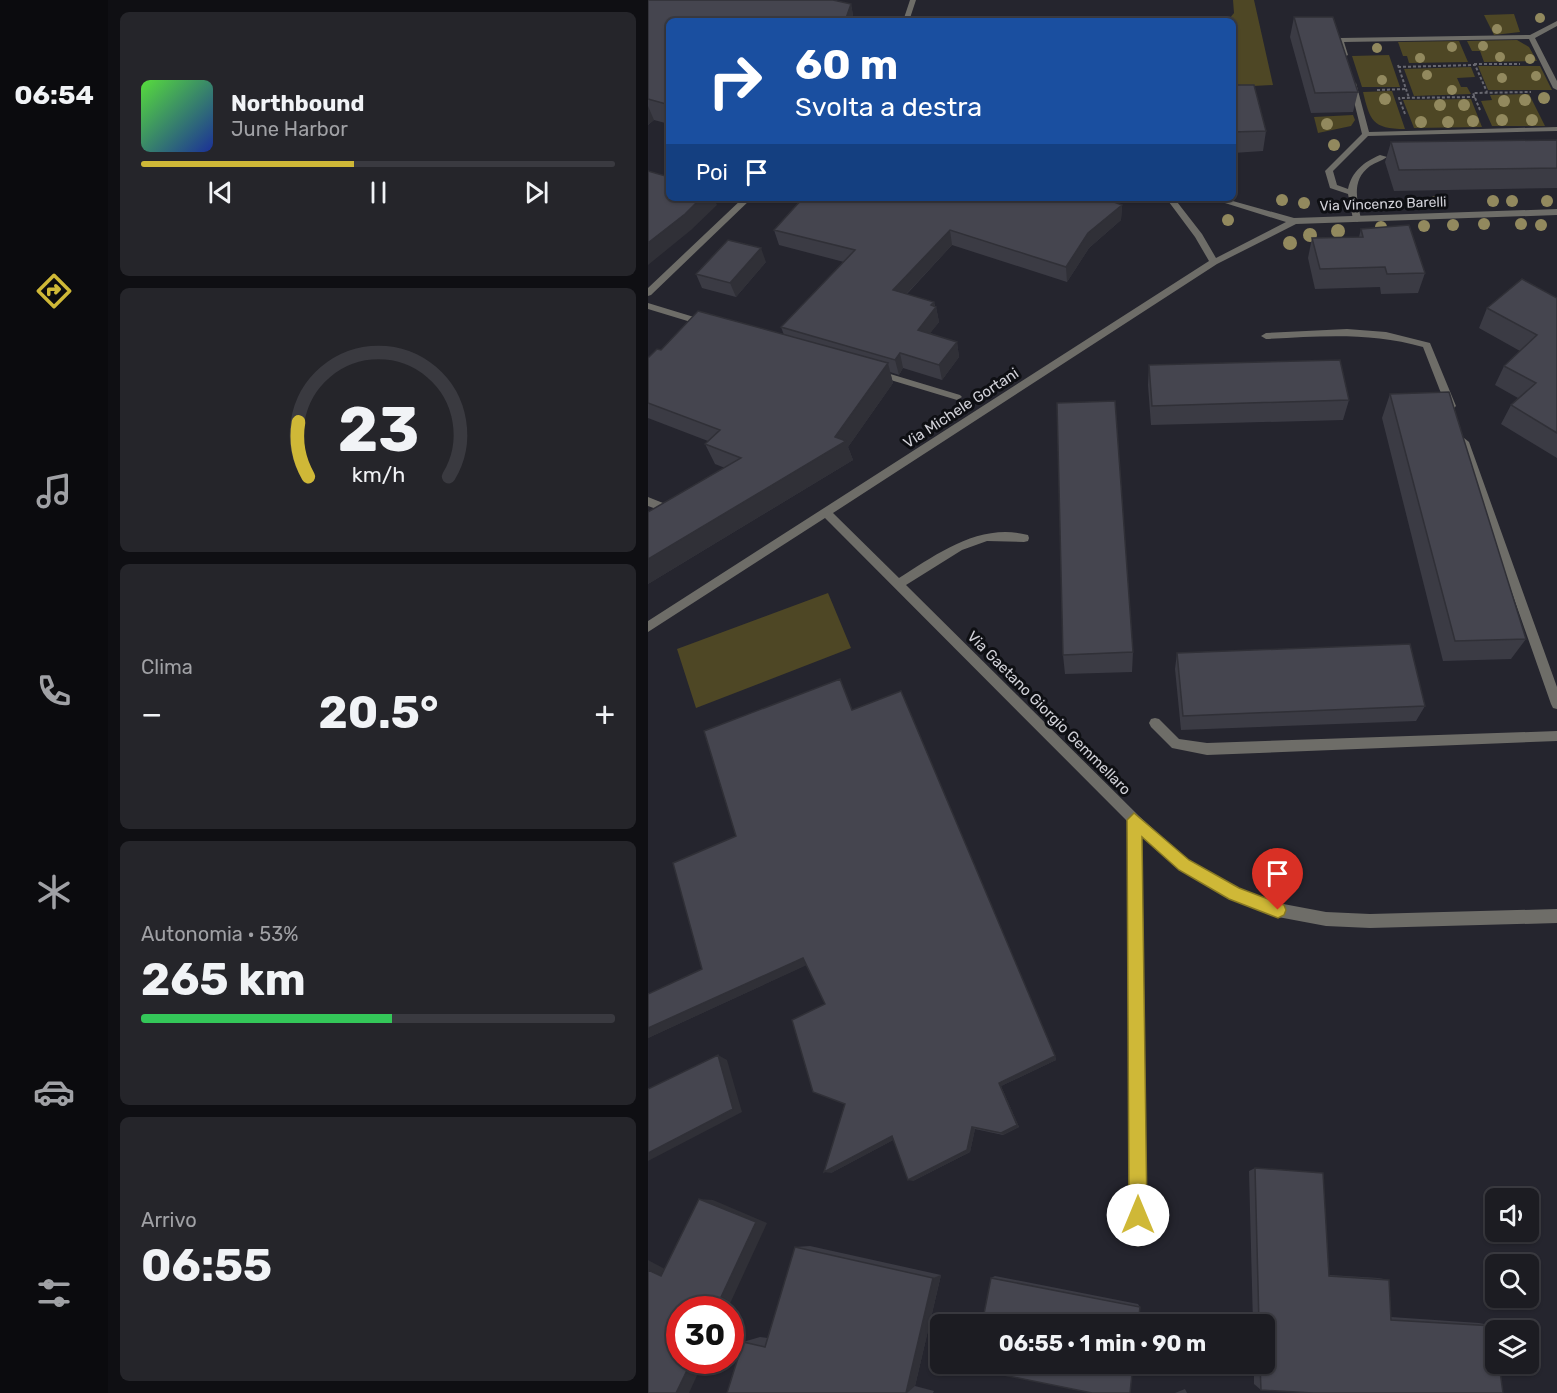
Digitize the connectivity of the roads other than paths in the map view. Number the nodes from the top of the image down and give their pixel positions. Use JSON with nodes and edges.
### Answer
{"nodes":[{"id":1,"x":914,"y":0,"type":"edge"},
{"id":2,"x":907,"y":18,"type":"edge"},
{"id":3,"x":1557,"y":23,"type":"edge"},
{"id":4,"x":1531,"y":37,"type":"junction"},
{"id":5,"x":1347,"y":63,"type":"edge"},
{"id":6,"x":1349,"y":72,"type":"edge"},
{"id":7,"x":1557,"y":87,"type":"edge"},
{"id":8,"x":1557,"y":129,"type":"edge"},
{"id":9,"x":1366,"y":134,"type":"junction"},
{"id":10,"x":1383,"y":157,"type":"dead end"},
{"id":11,"x":1352,"y":193,"type":"junction"},
{"id":12,"x":745,"y":201,"type":"edge"},
{"id":13,"x":1172,"y":201,"type":"edge"},
{"id":14,"x":1224,"y":201,"type":"edge"},
{"id":15,"x":1557,"y":212,"type":"edge"},
{"id":16,"x":1357,"y":219,"type":"junction"},
{"id":17,"x":1294,"y":221,"type":"junction"},
{"id":18,"x":1214,"y":262,"type":"junction"},
{"id":19,"x":648,"y":293,"type":"edge"},
{"id":20,"x":648,"y":306,"type":"edge"},
{"id":21,"x":710,"y":325,"type":"edge"},
{"id":22,"x":1266,"y":336,"type":"dead end"},
{"id":23,"x":867,"y":371,"type":"edge"},
{"id":24,"x":957,"y":397,"type":"dead end"},
{"id":25,"x":1455,"y":417,"type":"edge"},
{"id":26,"x":1459,"y":428,"type":"edge"},
{"id":27,"x":648,"y":501,"type":"edge"},
{"id":28,"x":659,"y":506,"type":"edge"},
{"id":29,"x":826,"y":513,"type":"junction"},
{"id":30,"x":1024,"y":538,"type":"dead end"},
{"id":31,"x":898,"y":585,"type":"junction"},
{"id":32,"x":648,"y":627,"type":"edge"},
{"id":33,"x":1557,"y":704,"type":"edge"},
{"id":34,"x":1155,"y":723,"type":"dead end"},
{"id":35,"x":1557,"y":736,"type":"edge"},
{"id":36,"x":1134,"y":820,"type":"junction"},
{"id":37,"x":1557,"y":916,"type":"edge"},
{"id":38,"x":1138,"y":1239,"type":"dead end"}],
"edges":[{"from":1,"to":2,"type":"street"},
{"from":3,"to":4,"type":"street"},
{"from":4,"to":5,"type":"street"},
{"from":4,"to":7,"type":"street"},
{"from":6,"to":9,"type":"street"},
{"from":8,"to":9,"type":"street"},
{"from":9,"to":11,"type":"street"},
{"from":10,"to":11,"type":"street"},
{"from":11,"to":16,"type":"street"},
{"from":12,"to":19,"type":"street"},
{"from":13,"to":18,"type":"street"},
{"from":14,"to":17,"type":"street","name":"Via Vincenzo Barelli"},
{"from":15,"to":16,"type":"street","name":"Via Vincenzo Barelli"},
{"from":16,"to":17,"type":"street","name":"Via Vincenzo Barelli"},
{"from":17,"to":18,"type":"street","name":"Via Michele Gortani"},
{"from":18,"to":29,"type":"street","name":"Via Michele Gortani"},
{"from":20,"to":21,"type":"street"},
{"from":22,"to":25,"type":"street"},
{"from":23,"to":24,"type":"street"},
{"from":26,"to":33,"type":"street"},
{"from":27,"to":28,"type":"street"},
{"from":29,"to":31,"type":"street","name":"Via Gaetano Giorgio Gemmellaro"},
{"from":29,"to":32,"type":"street","name":"Via Michele Gortani"},
{"from":30,"to":31,"type":"street"},
{"from":31,"to":36,"type":"street","name":"Via Gaetano Giorgio Gemmellaro"},
{"from":34,"to":35,"type":"street"},
{"from":36,"to":37,"type":"street","name":"Via Gaetano Giorgio Gemmellaro"},
{"from":36,"to":38,"type":"street"}]}
